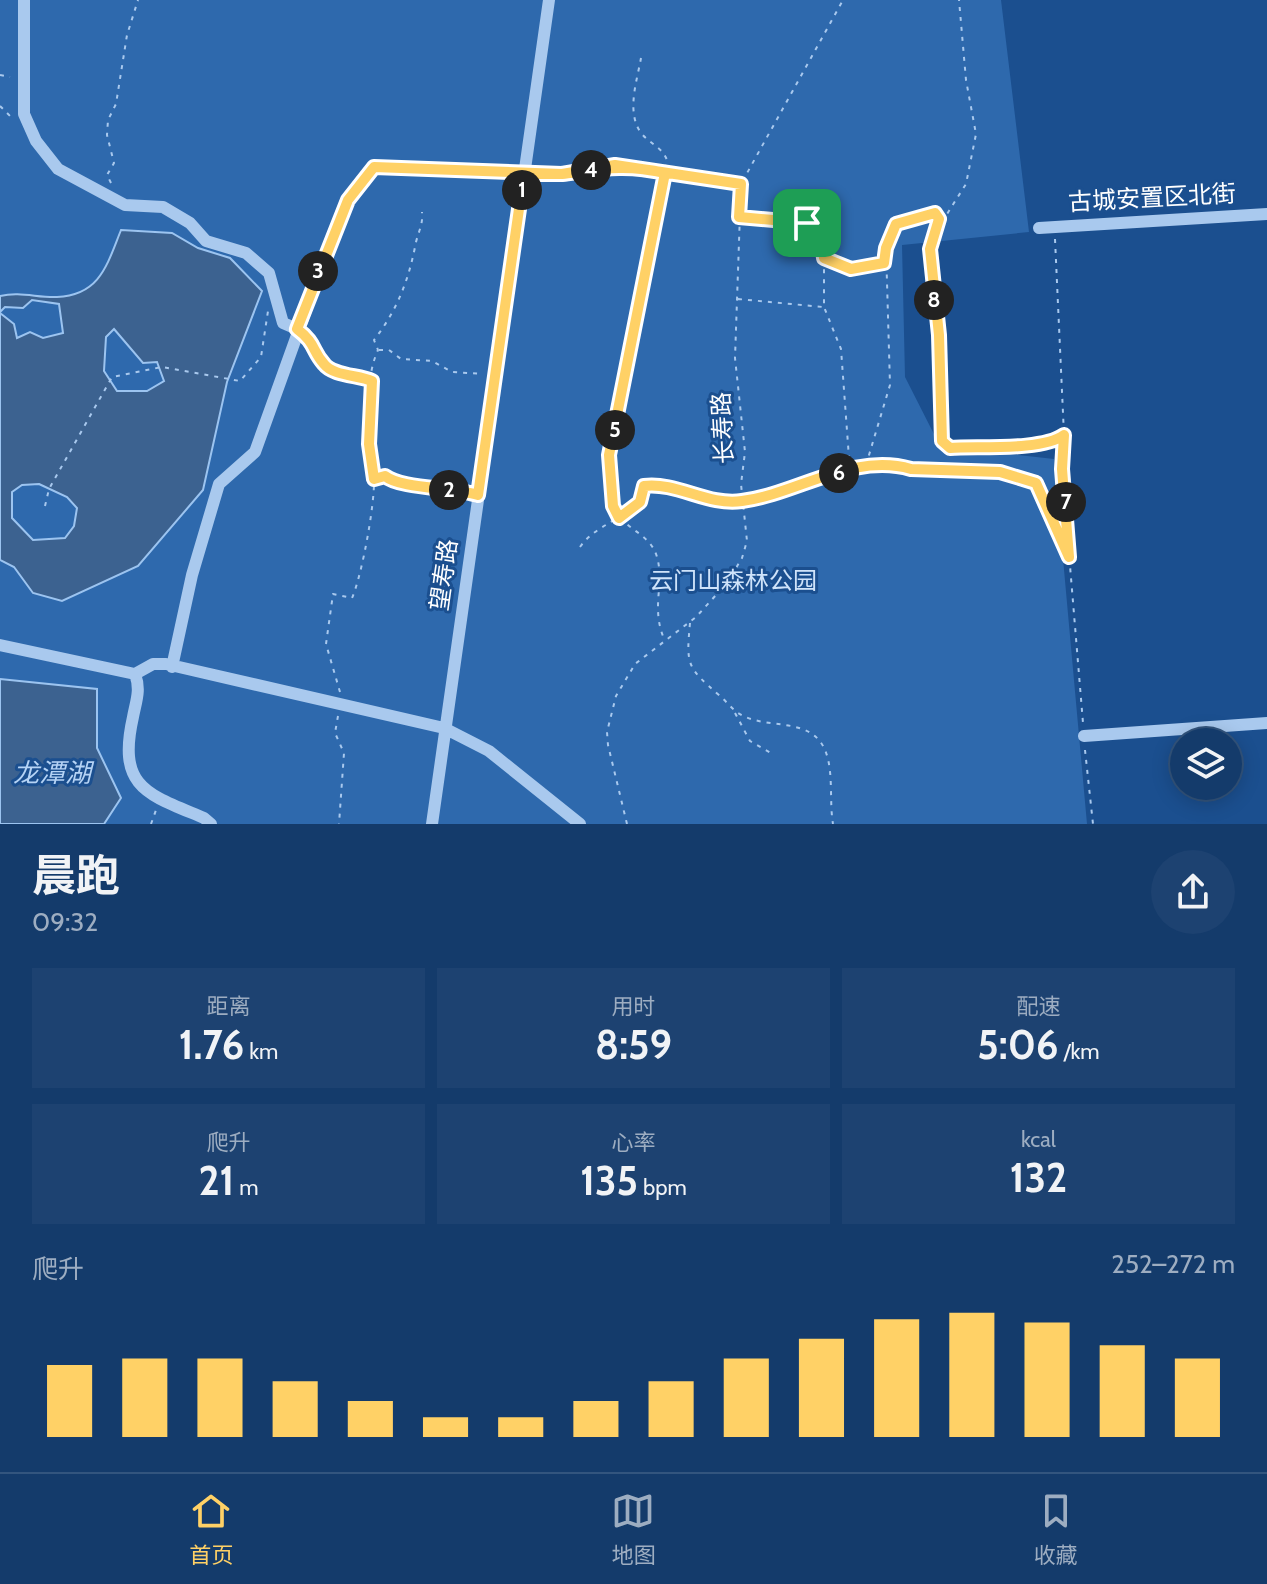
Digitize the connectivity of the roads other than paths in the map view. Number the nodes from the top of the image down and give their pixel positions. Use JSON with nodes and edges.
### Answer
{"nodes":[{"id":1,"x":24,"y":0,"type":"edge"},
{"id":2,"x":549,"y":0,"type":"edge"},
{"id":3,"x":524,"y":174,"type":"junction"},
{"id":4,"x":1267,"y":214,"type":"edge"},
{"id":5,"x":1039,"y":228,"type":"dead end"},
{"id":6,"x":297,"y":329,"type":"junction"},
{"id":7,"x":0,"y":645,"type":"edge"},
{"id":8,"x":172,"y":667,"type":"junction"},
{"id":9,"x":135,"y":674,"type":"junction"},
{"id":10,"x":1267,"y":723,"type":"edge"},
{"id":11,"x":444,"y":728,"type":"junction"},
{"id":12,"x":1084,"y":736,"type":"road end"},
{"id":13,"x":211,"y":824,"type":"edge"},
{"id":14,"x":432,"y":824,"type":"edge"},
{"id":15,"x":580,"y":824,"type":"edge"}],
"edges":[{"from":1,"to":6,"type":"street"},
{"from":2,"to":3,"type":"street","name":"望寿路"},
{"from":3,"to":6,"type":"street"},
{"from":3,"to":11,"type":"street","name":"望寿路"},
{"from":4,"to":5,"type":"street","name":"古城安置区北街"},
{"from":6,"to":8,"type":"street"},
{"from":7,"to":9,"type":"street"},
{"from":8,"to":9,"type":"street"},
{"from":8,"to":11,"type":"street"},
{"from":9,"to":13,"type":"street"},
{"from":10,"to":12,"type":"street"},
{"from":11,"to":14,"type":"street","name":"望寿路"},
{"from":11,"to":15,"type":"street"}]}
